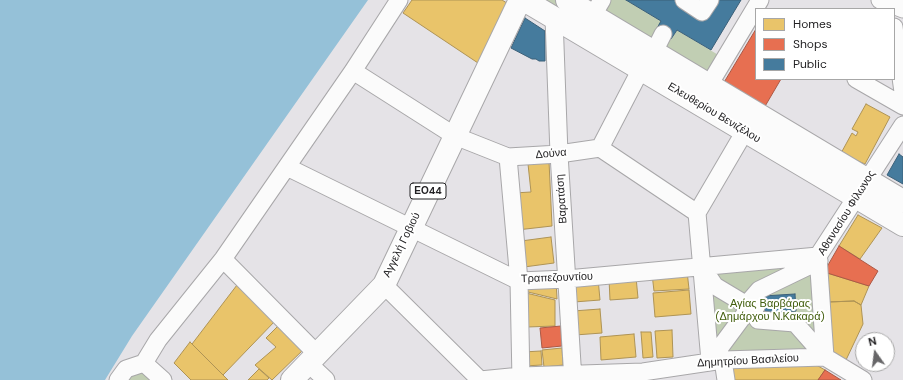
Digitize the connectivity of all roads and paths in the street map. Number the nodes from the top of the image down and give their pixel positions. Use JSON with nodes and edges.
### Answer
{"nodes":[{"id":1,"x":399,"y":0,"type":"edge"},
{"id":2,"x":520,"y":0,"type":"edge"},
{"id":3,"x":524,"y":0,"type":"edge"},
{"id":4,"x":567,"y":0,"type":"edge"},
{"id":5,"x":684,"y":0,"type":"edge"},
{"id":6,"x":710,"y":0,"type":"edge"},
{"id":7,"x":597,"y":8,"type":"edge"},
{"id":8,"x":554,"y":18,"type":"junction"},
{"id":9,"x":754,"y":18,"type":"edge"},
{"id":10,"x":895,"y":34,"type":"edge"},
{"id":11,"x":641,"y":70,"type":"junction"},
{"id":12,"x":353,"y":71,"type":"junction"},
{"id":13,"x":858,"y":80,"type":"edge"},
{"id":14,"x":709,"y":85,"type":"junction"},
{"id":15,"x":903,"y":92,"type":"edge"},
{"id":16,"x":903,"y":106,"type":"edge"},
{"id":17,"x":903,"y":125,"type":"edge"},
{"id":18,"x":745,"y":131,"type":"junction"},
{"id":19,"x":455,"y":136,"type":"junction"},
{"id":20,"x":600,"y":148,"type":"junction"},
{"id":21,"x":559,"y":154,"type":"junction"},
{"id":22,"x":508,"y":157,"type":"junction"},
{"id":23,"x":286,"y":167,"type":"junction"},
{"id":24,"x":862,"y":188,"type":"junction"},
{"id":25,"x":903,"y":201,"type":"edge"},
{"id":26,"x":697,"y":213,"type":"junction"},
{"id":27,"x":903,"y":225,"type":"edge"},
{"id":28,"x":411,"y":228,"type":"junction"},
{"id":29,"x":818,"y":259,"type":"junction"},
{"id":30,"x":223,"y":260,"type":"junction"},
{"id":31,"x":702,"y":267,"type":"junction"},
{"id":32,"x":567,"y":279,"type":"junction"},
{"id":33,"x":518,"y":281,"type":"junction"},
{"id":34,"x":384,"y":285,"type":"junction"},
{"id":35,"x":752,"y":307,"type":"junction"},
{"id":36,"x":825,"y":357,"type":"junction"},
{"id":37,"x":313,"y":358,"type":"junction"},
{"id":38,"x":716,"y":361,"type":"junction"},
{"id":39,"x":144,"y":363,"type":"junction"},
{"id":40,"x":573,"y":377,"type":"edge"},
{"id":41,"x":521,"y":378,"type":"edge"},
{"id":42,"x":118,"y":380,"type":"edge"},
{"id":43,"x":163,"y":380,"type":"edge"},
{"id":44,"x":292,"y":380,"type":"edge"},
{"id":45,"x":326,"y":380,"type":"edge"},
{"id":46,"x":480,"y":380,"type":"edge"},
{"id":47,"x":726,"y":380,"type":"edge"},
{"id":48,"x":862,"y":380,"type":"edge"}],
"edges":[{"from":1,"to":12,"type":"street"},
{"from":2,"to":19,"type":"main road","name":"Αγγελή Γοβιού","number":"ΕΟ44"},
{"from":3,"to":8,"type":"main road","name":"Ελευθερίου Βενιζέλου"},
{"from":4,"to":7,"type":"main road","name":"Ελευθερίου Βενιζέλου"},
{"from":5,"to":6,"type":"street"},
{"from":7,"to":14,"type":"main road","name":"Ελευθερίου Βενιζέλου"},
{"from":8,"to":11,"type":"main road","name":"Ελευθερίου Βενιζέλου"},
{"from":8,"to":21,"type":"street","name":"Βαρατάση"},
{"from":9,"to":14,"type":"street"},
{"from":10,"to":15,"type":"street"},
{"from":11,"to":18,"type":"main road","name":"Ελευθερίου Βενιζέλου"},
{"from":11,"to":20,"type":"street"},
{"from":12,"to":19,"type":"street","name":"Δούνα"},
{"from":12,"to":23,"type":"street"},
{"from":13,"to":16,"type":"street"},
{"from":14,"to":24,"type":"main road","name":"Ελευθερίου Βενιζέλου"},
{"from":17,"to":24,"type":"street","name":"Αθανασίου Φίλωνος"},
{"from":18,"to":24,"type":"main road","name":"Ελευθερίου Βενιζέλου"},
{"from":18,"to":26,"type":"street"},
{"from":19,"to":22,"type":"street","name":"Δούνα"},
{"from":19,"to":28,"type":"main road","name":"Αγγελή Γοβιού","number":"ΕΟ44"},
{"from":20,"to":21,"type":"street","name":"Δούνα"},
{"from":20,"to":26,"type":"street"},
{"from":21,"to":22,"type":"street","name":"Δούνα"},
{"from":21,"to":32,"type":"street","name":"Βαρατάση"},
{"from":22,"to":33,"type":"street"},
{"from":23,"to":28,"type":"street","name":"Τραπεζουντίου"},
{"from":23,"to":30,"type":"street"},
{"from":24,"to":25,"type":"main road","name":"Ελευθερίου Βενιζέλου"},
{"from":24,"to":27,"type":"main road","name":"Ελευθερίου Βενιζέλου"},
{"from":24,"to":29,"type":"street","name":"Αθανασίου Φίλωνος"},
{"from":26,"to":31,"type":"street"},
{"from":28,"to":33,"type":"street","name":"Τραπεζουντίου"},
{"from":28,"to":34,"type":"main road","name":"Αγγελή Γοβιού","number":"ΕΟ44"},
{"from":29,"to":31,"type":"street","name":"Τραπεζουντίου"},
{"from":29,"to":35,"type":"street"},
{"from":29,"to":36,"type":"street","name":"Αθανασίου Φίλωνος"},
{"from":30,"to":37,"type":"street"},
{"from":30,"to":39,"type":"street"},
{"from":31,"to":32,"type":"street","name":"Τραπεζουντίου"},
{"from":31,"to":35,"type":"street"},
{"from":31,"to":38,"type":"street"},
{"from":32,"to":33,"type":"street","name":"Τραπεζουντίου"},
{"from":32,"to":40,"type":"street","name":"Βαρατάση"},
{"from":33,"to":41,"type":"street"},
{"from":34,"to":37,"type":"main road","name":"Αγγελή Γοβιού","number":"ΕΟ44"},
{"from":34,"to":46,"type":"street","name":"Δημητρίου Βασιλείου"},
{"from":35,"to":36,"type":"street"},
{"from":35,"to":38,"type":"street"},
{"from":36,"to":38,"type":"street","name":"Δημητρίου Βασιλείου"},
{"from":36,"to":48,"type":"street"},
{"from":37,"to":44,"type":"main road","name":"Αγγελή Γοβιού","number":"ΕΟ44"},
{"from":37,"to":45,"type":"street"},
{"from":38,"to":40,"type":"street","name":"Δημητρίου Βασιλείου"},
{"from":38,"to":47,"type":"street"},
{"from":39,"to":42,"type":"street"},
{"from":39,"to":43,"type":"street"},
{"from":40,"to":41,"type":"street","name":"Δημητρίου Βασιλείου"},
{"from":41,"to":46,"type":"street","name":"Δημητρίου Βασιλείου"}]}
